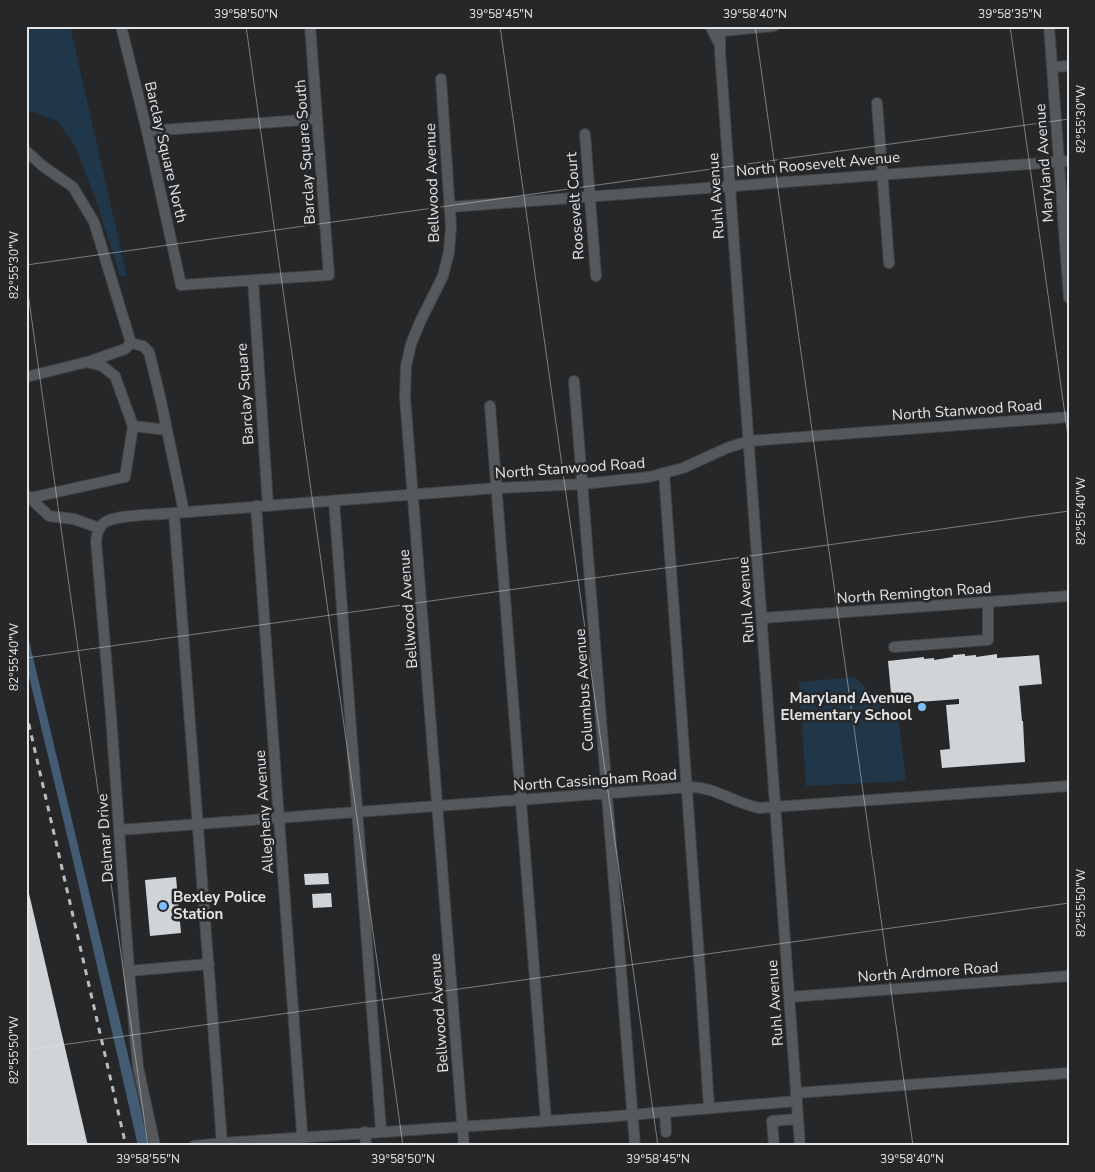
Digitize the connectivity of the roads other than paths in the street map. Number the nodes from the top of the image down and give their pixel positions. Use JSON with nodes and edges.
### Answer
{"nodes":[{"id":1,"x":121,"y":26,"type":"edge"},
{"id":2,"x":310,"y":26,"type":"edge"},
{"id":3,"x":710,"y":26,"type":"edge"},
{"id":4,"x":774,"y":26,"type":"edge"},
{"id":5,"x":1049,"y":26,"type":"edge"},
{"id":6,"x":720,"y":48,"type":"junction"},
{"id":7,"x":1069,"y":66,"type":"edge"},
{"id":8,"x":1052,"y":67,"type":"junction"},
{"id":9,"x":442,"y":79,"type":"dead end"},
{"id":10,"x":877,"y":103,"type":"dead end"},
{"id":11,"x":317,"y":119,"type":"junction"},
{"id":12,"x":147,"y":131,"type":"junction"},
{"id":13,"x":585,"y":134,"type":"dead end"},
{"id":14,"x":28,"y":154,"type":"edge"},
{"id":15,"x":1064,"y":161,"type":"edge"},
{"id":16,"x":882,"y":174,"type":"junction"},
{"id":17,"x":730,"y":186,"type":"junction"},
{"id":18,"x":590,"y":196,"type":"junction"},
{"id":19,"x":450,"y":207,"type":"junction"},
{"id":20,"x":889,"y":263,"type":"dead end"},
{"id":21,"x":596,"y":276,"type":"dead end"},
{"id":22,"x":253,"y":280,"type":"junction"},
{"id":23,"x":1069,"y":298,"type":"edge"},
{"id":24,"x":131,"y":343,"type":"junction"},
{"id":25,"x":87,"y":362,"type":"junction"},
{"id":26,"x":26,"y":377,"type":"edge"},
{"id":27,"x":574,"y":381,"type":"dead end"},
{"id":28,"x":490,"y":406,"type":"dead end"},
{"id":29,"x":1069,"y":418,"type":"edge"},
{"id":30,"x":133,"y":426,"type":"junction"},
{"id":31,"x":167,"y":430,"type":"junction"},
{"id":32,"x":749,"y":441,"type":"junction"},
{"id":33,"x":664,"y":473,"type":"junction"},
{"id":34,"x":583,"y":484,"type":"junction"},
{"id":35,"x":496,"y":488,"type":"junction"},
{"id":36,"x":414,"y":496,"type":"junction"},
{"id":37,"x":28,"y":497,"type":"edge"},
{"id":38,"x":334,"y":501,"type":"junction"},
{"id":39,"x":256,"y":506,"type":"junction"},
{"id":40,"x":268,"y":506,"type":"junction"},
{"id":41,"x":179,"y":513,"type":"junction"},
{"id":42,"x":99,"y":528,"type":"junction"},
{"id":43,"x":1069,"y":596,"type":"edge"},
{"id":44,"x":988,"y":603,"type":"junction"},
{"id":45,"x":762,"y":618,"type":"junction"},
{"id":46,"x":894,"y":647,"type":"dead end"},
{"id":47,"x":1069,"y":786,"type":"edge"},
{"id":48,"x":686,"y":788,"type":"junction"},
{"id":49,"x":607,"y":794,"type":"junction"},
{"id":50,"x":522,"y":800,"type":"junction"},
{"id":51,"x":438,"y":807,"type":"junction"},
{"id":52,"x":776,"y":808,"type":"junction"},
{"id":53,"x":356,"y":812,"type":"junction"},
{"id":54,"x":279,"y":818,"type":"junction"},
{"id":55,"x":198,"y":824,"type":"junction"},
{"id":56,"x":120,"y":830,"type":"junction"},
{"id":57,"x":209,"y":964,"type":"junction"},
{"id":58,"x":129,"y":971,"type":"junction"},
{"id":59,"x":1069,"y":976,"type":"edge"},
{"id":60,"x":790,"y":997,"type":"junction"},
{"id":61,"x":1069,"y":1073,"type":"edge"},
{"id":62,"x":797,"y":1098,"type":"junction"},
{"id":63,"x":771,"y":1104,"type":"junction"},
{"id":64,"x":709,"y":1108,"type":"junction"},
{"id":65,"x":665,"y":1112,"type":"junction"},
{"id":66,"x":632,"y":1114,"type":"junction"},
{"id":67,"x":798,"y":1119,"type":"junction"},
{"id":68,"x":546,"y":1121,"type":"junction"},
{"id":69,"x":772,"y":1121,"type":"junction"},
{"id":70,"x":463,"y":1126,"type":"junction"},
{"id":71,"x":381,"y":1131,"type":"junction"},
{"id":72,"x":365,"y":1132,"type":"junction"},
{"id":73,"x":666,"y":1132,"type":"dead end"},
{"id":74,"x":303,"y":1141,"type":"edge"},
{"id":75,"x":318,"y":1141,"type":"edge"},
{"id":76,"x":222,"y":1143,"type":"junction"},
{"id":77,"x":211,"y":1145,"type":"edge"},
{"id":78,"x":155,"y":1146,"type":"edge"},
{"id":79,"x":194,"y":1146,"type":"edge"},
{"id":80,"x":366,"y":1146,"type":"edge"},
{"id":81,"x":464,"y":1146,"type":"edge"},
{"id":82,"x":635,"y":1146,"type":"edge"},
{"id":83,"x":774,"y":1146,"type":"edge"},
{"id":84,"x":800,"y":1146,"type":"edge"}],
"edges":[{"from":1,"to":12,"type":"street","name":"Barclay Square North"},
{"from":2,"to":11,"type":"street","name":"Barclay Square South"},
{"from":3,"to":6,"type":"street"},
{"from":4,"to":6,"type":"street"},
{"from":5,"to":8,"type":"street","name":"Maryland Avenue"},
{"from":6,"to":17,"type":"street","name":"Ruhl Avenue"},
{"from":7,"to":8,"type":"street"},
{"from":8,"to":15,"type":"street","name":"Maryland Avenue"},
{"from":9,"to":19,"type":"street","name":"Bellwood Avenue"},
{"from":10,"to":16,"type":"street"},
{"from":11,"to":12,"type":"street"},
{"from":11,"to":22,"type":"street","name":"Barclay Square South"},
{"from":12,"to":22,"type":"street","name":"Barclay Square North"},
{"from":13,"to":18,"type":"street","name":"Roosevelt Court"},
{"from":14,"to":24,"type":"street"},
{"from":15,"to":16,"type":"street","name":"North Roosevelt Avenue"},
{"from":15,"to":23,"type":"street","name":"Maryland Avenue"},
{"from":16,"to":17,"type":"street","name":"North Roosevelt Avenue"},
{"from":16,"to":20,"type":"street"},
{"from":17,"to":18,"type":"street","name":"North Roosevelt Avenue"},
{"from":17,"to":32,"type":"street","name":"Ruhl Avenue"},
{"from":18,"to":19,"type":"street","name":"North Roosevelt Avenue"},
{"from":18,"to":21,"type":"street","name":"Roosevelt Court"},
{"from":19,"to":36,"type":"street","name":"Bellwood Avenue"},
{"from":22,"to":40,"type":"street","name":"Barclay Square"},
{"from":24,"to":25,"type":"street"},
{"from":24,"to":31,"type":"street"},
{"from":25,"to":26,"type":"street"},
{"from":25,"to":30,"type":"street"},
{"from":27,"to":34,"type":"street","name":"Columbus Avenue"},
{"from":28,"to":35,"type":"street"},
{"from":29,"to":32,"type":"street","name":"North Stanwood Road"},
{"from":30,"to":31,"type":"street"},
{"from":30,"to":37,"type":"street"},
{"from":31,"to":41,"type":"street"},
{"from":32,"to":33,"type":"street","name":"North Stanwood Road"},
{"from":32,"to":45,"type":"street","name":"Ruhl Avenue"},
{"from":33,"to":34,"type":"street","name":"North Stanwood Road"},
{"from":33,"to":48,"type":"street"},
{"from":34,"to":35,"type":"street","name":"North Stanwood Road"},
{"from":34,"to":49,"type":"street","name":"Columbus Avenue"},
{"from":35,"to":36,"type":"street","name":"North Stanwood Road"},
{"from":35,"to":50,"type":"street"},
{"from":36,"to":38,"type":"street","name":"North Stanwood Road"},
{"from":36,"to":51,"type":"street","name":"Bellwood Avenue"},
{"from":37,"to":42,"type":"street"},
{"from":38,"to":40,"type":"street","name":"North Stanwood Road"},
{"from":38,"to":53,"type":"street"},
{"from":39,"to":40,"type":"street","name":"North Stanwood Road"},
{"from":39,"to":41,"type":"street","name":"North Stanwood Road"},
{"from":39,"to":54,"type":"street","name":"Allegheny Avenue"},
{"from":41,"to":42,"type":"street","name":"North Stanwood Road"},
{"from":41,"to":55,"type":"street"},
{"from":42,"to":56,"type":"street","name":"Delmar Drive"},
{"from":43,"to":44,"type":"street","name":"North Remington Road"},
{"from":44,"to":45,"type":"street","name":"North Remington Road"},
{"from":44,"to":46,"type":"street"},
{"from":45,"to":52,"type":"street","name":"Ruhl Avenue"},
{"from":47,"to":52,"type":"street","name":"North Cassingham Road"},
{"from":48,"to":49,"type":"street","name":"North Cassingham Road"},
{"from":48,"to":52,"type":"street","name":"North Cassingham Road"},
{"from":48,"to":64,"type":"street"},
{"from":49,"to":50,"type":"street","name":"North Cassingham Road"},
{"from":49,"to":66,"type":"street","name":"Columbus Avenue"},
{"from":50,"to":51,"type":"street","name":"North Cassingham Road"},
{"from":50,"to":68,"type":"street"},
{"from":51,"to":53,"type":"street","name":"North Cassingham Road"},
{"from":51,"to":70,"type":"street","name":"Bellwood Avenue"},
{"from":52,"to":60,"type":"street","name":"Ruhl Avenue"},
{"from":53,"to":54,"type":"street","name":"North Cassingham Road"},
{"from":53,"to":71,"type":"street"},
{"from":54,"to":55,"type":"street","name":"North Cassingham Road"},
{"from":54,"to":74,"type":"street","name":"Allegheny Avenue"},
{"from":55,"to":56,"type":"street","name":"North Cassingham Road"},
{"from":55,"to":57,"type":"street"},
{"from":56,"to":58,"type":"street","name":"Delmar Drive"},
{"from":57,"to":58,"type":"street"},
{"from":57,"to":76,"type":"street"},
{"from":58,"to":78,"type":"street","name":"Delmar Drive"},
{"from":59,"to":60,"type":"street","name":"North Ardmore Road"},
{"from":60,"to":62,"type":"street","name":"Ruhl Avenue"},
{"from":61,"to":62,"type":"street"},
{"from":62,"to":63,"type":"street"},
{"from":62,"to":67,"type":"street","name":"Ruhl Avenue"},
{"from":63,"to":64,"type":"street"},
{"from":63,"to":69,"type":"street"},
{"from":64,"to":65,"type":"street"},
{"from":65,"to":66,"type":"street"},
{"from":65,"to":73,"type":"street"},
{"from":66,"to":68,"type":"street"},
{"from":66,"to":82,"type":"street","name":"Columbus Avenue"},
{"from":67,"to":69,"type":"street"},
{"from":67,"to":84,"type":"street","name":"Ruhl Avenue"},
{"from":68,"to":70,"type":"street"},
{"from":69,"to":83,"type":"street"},
{"from":70,"to":71,"type":"street"},
{"from":70,"to":81,"type":"street","name":"Bellwood Avenue"},
{"from":71,"to":72,"type":"street"},
{"from":72,"to":75,"type":"street"},
{"from":72,"to":80,"type":"street"},
{"from":74,"to":75,"type":"street"},
{"from":74,"to":76,"type":"street"},
{"from":76,"to":77,"type":"street"},
{"from":77,"to":79,"type":"street"}]}
